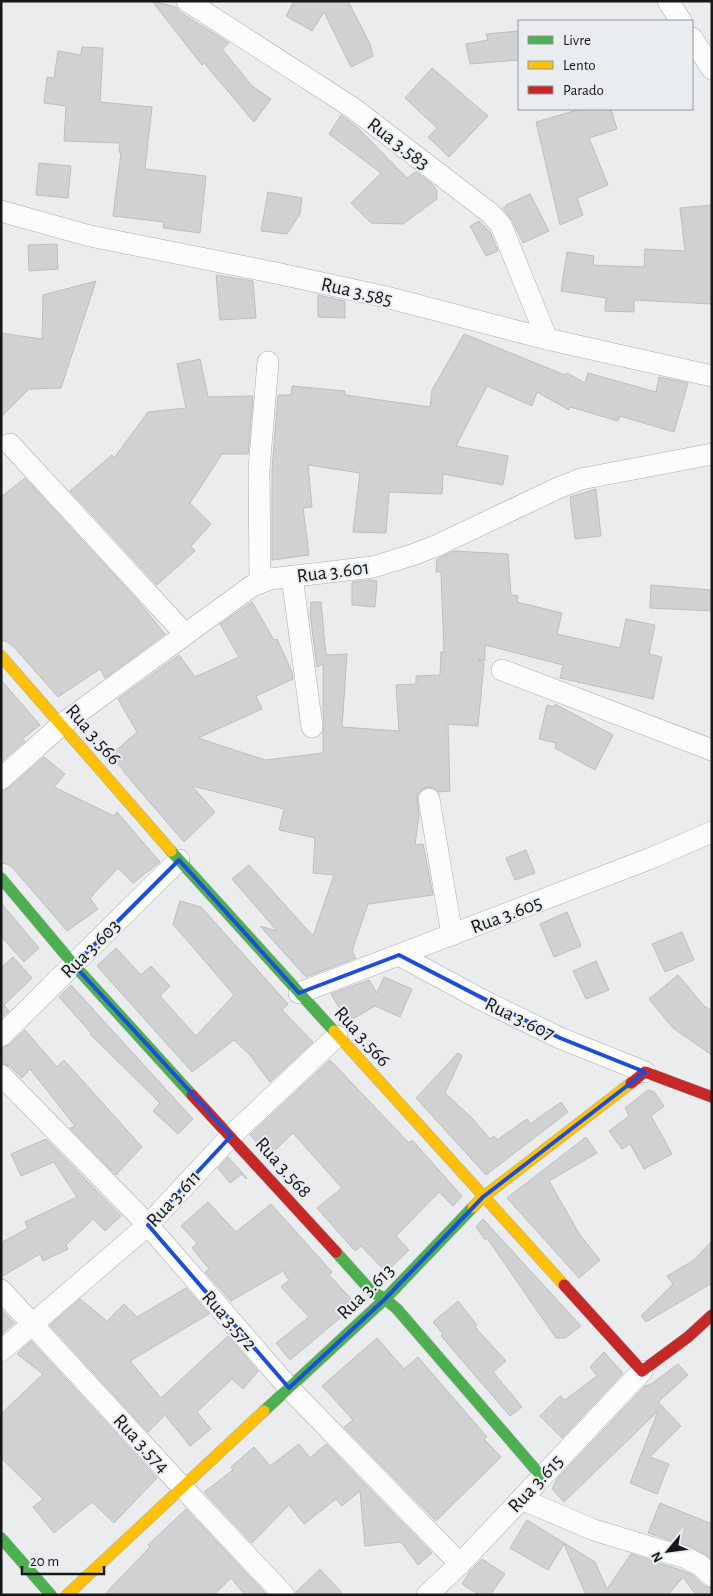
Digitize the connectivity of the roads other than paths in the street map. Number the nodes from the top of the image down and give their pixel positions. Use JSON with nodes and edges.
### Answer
{"nodes":[{"id":1,"x":187,"y":1,"type":"edge"},
{"id":2,"x":668,"y":1,"type":"edge"},
{"id":3,"x":680,"y":20,"type":"edge"},
{"id":4,"x":693,"y":40,"type":"edge"},
{"id":5,"x":712,"y":69,"type":"edge"},
{"id":6,"x":1,"y":211,"type":"edge"},
{"id":7,"x":548,"y":339,"type":"junction"},
{"id":8,"x":268,"y":362,"type":"dead end"},
{"id":9,"x":712,"y":376,"type":"edge"},
{"id":10,"x":10,"y":444,"type":"dead end"},
{"id":11,"x":712,"y":454,"type":"edge"},
{"id":12,"x":292,"y":576,"type":"junction"},
{"id":13,"x":260,"y":583,"type":"junction"},
{"id":14,"x":185,"y":634,"type":"junction"},
{"id":15,"x":1,"y":656,"type":"edge"},
{"id":16,"x":502,"y":670,"type":"dead end"},
{"id":17,"x":61,"y":725,"type":"junction"},
{"id":18,"x":312,"y":727,"type":"dead end"},
{"id":19,"x":712,"y":750,"type":"edge"},
{"id":20,"x":1,"y":779,"type":"edge"},
{"id":21,"x":429,"y":800,"type":"dead end"},
{"id":22,"x":712,"y":832,"type":"edge"},
{"id":23,"x":178,"y":860,"type":"junction"},
{"id":24,"x":1,"y":878,"type":"edge"},
{"id":25,"x":452,"y":935,"type":"junction"},
{"id":26,"x":399,"y":955,"type":"junction"},
{"id":27,"x":74,"y":965,"type":"junction"},
{"id":28,"x":299,"y":994,"type":"junction"},
{"id":29,"x":1,"y":1036,"type":"edge"},
{"id":30,"x":337,"y":1036,"type":"junction"},
{"id":31,"x":645,"y":1072,"type":"junction"},
{"id":32,"x":1,"y":1075,"type":"edge"},
{"id":33,"x":712,"y":1097,"type":"edge"},
{"id":34,"x":231,"y":1136,"type":"junction"},
{"id":35,"x":483,"y":1197,"type":"junction"},
{"id":36,"x":148,"y":1225,"type":"junction"},
{"id":37,"x":1,"y":1290,"type":"edge"},
{"id":38,"x":385,"y":1298,"type":"junction"},
{"id":39,"x":712,"y":1315,"type":"edge"},
{"id":40,"x":32,"y":1323,"type":"junction"},
{"id":41,"x":1,"y":1350,"type":"edge"},
{"id":42,"x":642,"y":1371,"type":"junction"},
{"id":43,"x":289,"y":1388,"type":"junction"},
{"id":44,"x":542,"y":1477,"type":"junction"},
{"id":45,"x":183,"y":1488,"type":"junction"},
{"id":46,"x":521,"y":1499,"type":"junction"},
{"id":47,"x":1,"y":1538,"type":"edge"},
{"id":48,"x":460,"y":1564,"type":"junction"},
{"id":49,"x":712,"y":1576,"type":"edge"},
{"id":50,"x":51,"y":1595,"type":"edge"},
{"id":51,"x":67,"y":1595,"type":"edge"},
{"id":52,"x":284,"y":1595,"type":"edge"},
{"id":53,"x":427,"y":1595,"type":"edge"}],
"edges":[{"from":1,"to":7,"type":"street","name":"Rua 3.583"},
{"from":2,"to":3,"type":"street"},
{"from":4,"to":5,"type":"street"},
{"from":6,"to":7,"type":"street","name":"Rua 3.585"},
{"from":7,"to":9,"type":"street","name":"Rua 3.585"},
{"from":8,"to":13,"type":"street"},
{"from":10,"to":14,"type":"street"},
{"from":11,"to":12,"type":"street","name":"Rua 3.601"},
{"from":12,"to":13,"type":"street","name":"Rua 3.601"},
{"from":12,"to":18,"type":"street"},
{"from":13,"to":14,"type":"street","name":"Rua 3.601"},
{"from":14,"to":17,"type":"street","name":"Rua 3.601"},
{"from":15,"to":17,"type":"street","name":"Rua 3.566"},
{"from":16,"to":19,"type":"street"},
{"from":17,"to":20,"type":"street","name":"Rua 3.601"},
{"from":17,"to":23,"type":"street","name":"Rua 3.566"},
{"from":21,"to":25,"type":"street"},
{"from":22,"to":25,"type":"street","name":"Rua 3.605"},
{"from":23,"to":27,"type":"street","name":"Rua 3.603"},
{"from":23,"to":28,"type":"street","name":"Rua 3.566"},
{"from":24,"to":27,"type":"street","name":"Rua 3.568"},
{"from":25,"to":26,"type":"street","name":"Rua 3.605"},
{"from":26,"to":28,"type":"street","name":"Rua 3.605"},
{"from":26,"to":31,"type":"street","name":"Rua 3.607"},
{"from":27,"to":29,"type":"street","name":"Rua 3.603"},
{"from":27,"to":34,"type":"street","name":"Rua 3.568"},
{"from":28,"to":30,"type":"street","name":"Rua 3.566"},
{"from":30,"to":34,"type":"street","name":"Rua 3.611"},
{"from":30,"to":35,"type":"street","name":"Rua 3.566"},
{"from":31,"to":33,"type":"street"},
{"from":31,"to":35,"type":"street","name":"Rua 3.613"},
{"from":32,"to":36,"type":"street","name":"Rua 3.572"},
{"from":34,"to":36,"type":"street","name":"Rua 3.611"},
{"from":34,"to":38,"type":"street","name":"Rua 3.568"},
{"from":35,"to":38,"type":"street","name":"Rua 3.613"},
{"from":35,"to":42,"type":"street","name":"Rua 3.566"},
{"from":36,"to":40,"type":"street","name":"Rua 3.611"},
{"from":36,"to":43,"type":"street","name":"Rua 3.572"},
{"from":37,"to":40,"type":"street","name":"Rua 3.574"},
{"from":38,"to":43,"type":"street","name":"Rua 3.613"},
{"from":38,"to":44,"type":"street","name":"Rua 3.568"},
{"from":39,"to":42,"type":"street"},
{"from":40,"to":41,"type":"street","name":"Rua 3.611"},
{"from":40,"to":45,"type":"street","name":"Rua 3.574"},
{"from":42,"to":44,"type":"street","name":"Rua 3.615"},
{"from":43,"to":45,"type":"street","name":"Rua 3.613"},
{"from":43,"to":48,"type":"street","name":"Rua 3.572"},
{"from":44,"to":46,"type":"street","name":"Rua 3.615"},
{"from":45,"to":51,"type":"street","name":"Rua 3.613"},
{"from":45,"to":52,"type":"street","name":"Rua 3.574"},
{"from":46,"to":48,"type":"street","name":"Rua 3.615"},
{"from":46,"to":49,"type":"street"},
{"from":47,"to":50,"type":"street"},
{"from":48,"to":53,"type":"street","name":"Rua 3.615"}]}
